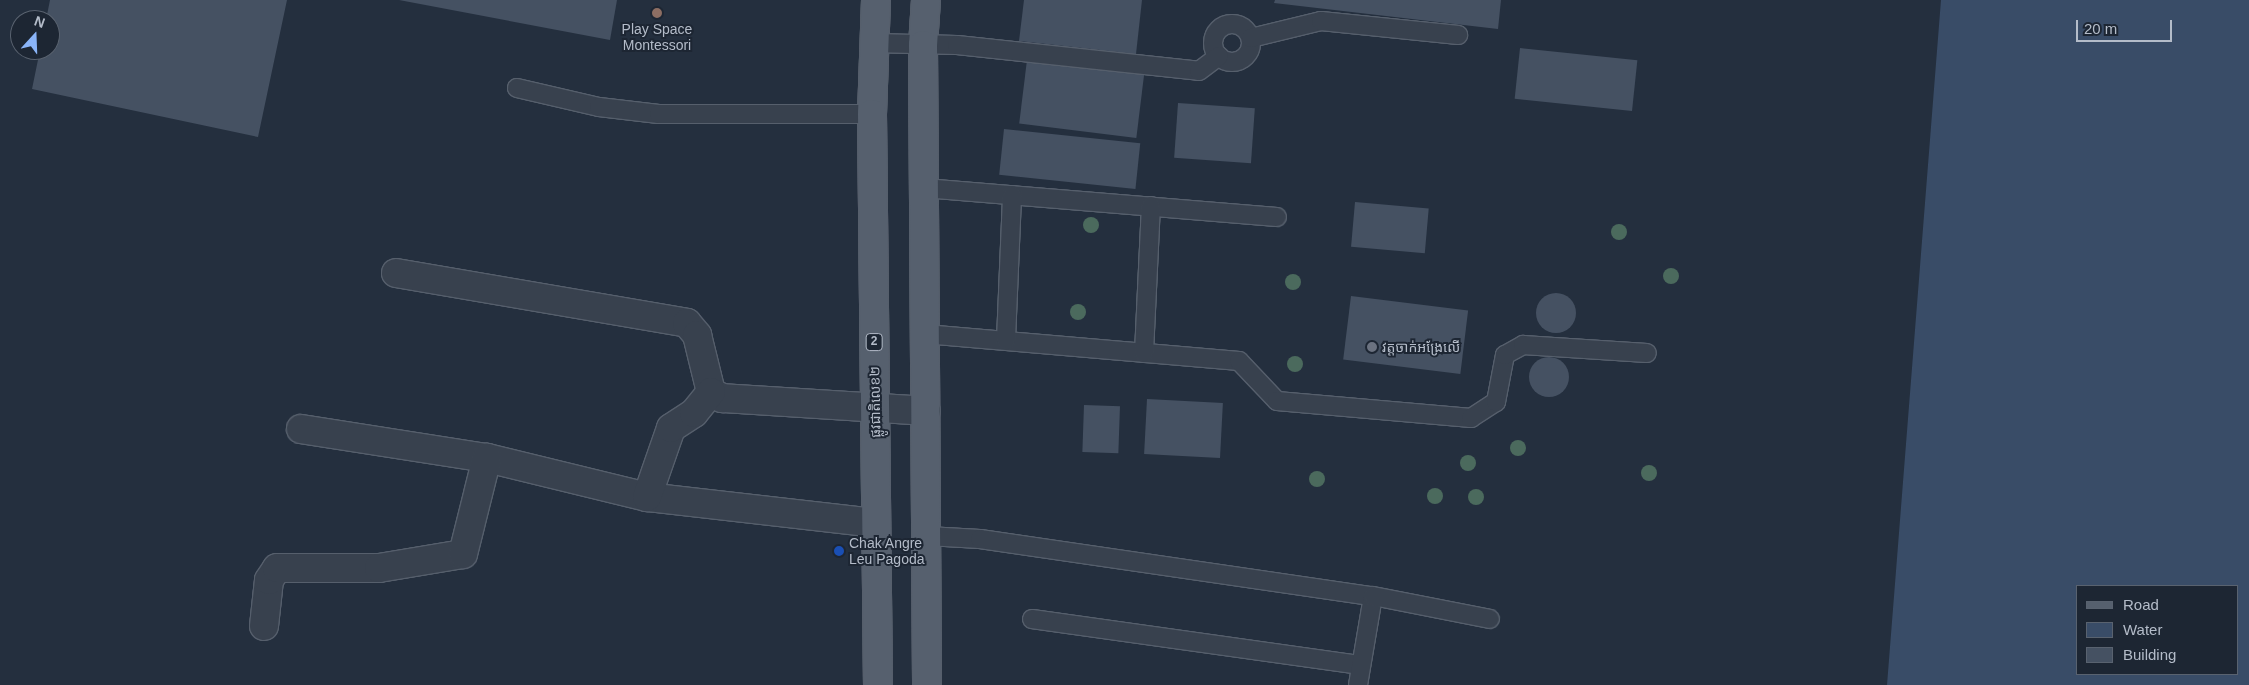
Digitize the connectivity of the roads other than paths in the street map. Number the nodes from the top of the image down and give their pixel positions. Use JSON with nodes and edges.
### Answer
{"nodes":[{"id":1,"x":876,"y":0,"type":"edge"},
{"id":2,"x":926,"y":0,"type":"edge"},
{"id":3,"x":1458,"y":35,"type":"dead end"},
{"id":4,"x":1250,"y":38,"type":"junction"},
{"id":5,"x":873,"y":43,"type":"junction"},
{"id":6,"x":923,"y":45,"type":"junction"},
{"id":7,"x":1219,"y":56,"type":"junction"},
{"id":8,"x":517,"y":88,"type":"dead end"},
{"id":9,"x":872,"y":114,"type":"junction"},
{"id":10,"x":924,"y":188,"type":"junction"},
{"id":11,"x":1012,"y":195,"type":"junction"},
{"id":12,"x":1151,"y":206,"type":"junction"},
{"id":13,"x":1277,"y":217,"type":"dead end"},
{"id":14,"x":396,"y":274,"type":"dead end"},
{"id":15,"x":925,"y":334,"type":"junction"},
{"id":16,"x":1006,"y":340,"type":"junction"},
{"id":17,"x":1144,"y":353,"type":"junction"},
{"id":18,"x":1647,"y":353,"type":"dead end"},
{"id":19,"x":711,"y":392,"type":"junction"},
{"id":20,"x":875,"y":410,"type":"junction"},
{"id":21,"x":926,"y":411,"type":"junction"},
{"id":22,"x":301,"y":429,"type":"dead end"},
{"id":23,"x":487,"y":458,"type":"junction"},
{"id":24,"x":647,"y":497,"type":"junction"},
{"id":25,"x":876,"y":523,"type":"junction"},
{"id":26,"x":927,"y":536,"type":"junction"},
{"id":27,"x":1373,"y":596,"type":"junction"},
{"id":28,"x":1032,"y":619,"type":"dead end"},
{"id":29,"x":1490,"y":619,"type":"dead end"},
{"id":30,"x":264,"y":626,"type":"dead end"},
{"id":31,"x":1361,"y":665,"type":"junction"},
{"id":32,"x":878,"y":685,"type":"edge"},
{"id":33,"x":927,"y":685,"type":"edge"},
{"id":34,"x":1358,"y":685,"type":"edge"}],
"edges":[{"from":1,"to":5,"type":"main road","name":"ផ្លូវជាតិលេខ២","number":"2"},
{"from":2,"to":6,"type":"main road"},
{"from":3,"to":4,"type":"lane"},
{"from":4,"to":7,"type":"lane"},
{"from":4,"to":7,"type":"lane"},
{"from":5,"to":6,"type":"lane"},
{"from":5,"to":9,"type":"main road","name":"ផ្លូវជាតិលេខ២","number":"2"},
{"from":6,"to":7,"type":"lane"},
{"from":6,"to":10,"type":"main road"},
{"from":8,"to":9,"type":"lane"},
{"from":9,"to":20,"type":"main road","name":"ផ្លូវជាតិលេខ២","number":"2"},
{"from":10,"to":11,"type":"lane"},
{"from":10,"to":15,"type":"main road"},
{"from":11,"to":12,"type":"lane"},
{"from":11,"to":16,"type":"lane"},
{"from":12,"to":13,"type":"lane"},
{"from":12,"to":17,"type":"lane"},
{"from":14,"to":19,"type":"street"},
{"from":15,"to":16,"type":"lane"},
{"from":15,"to":21,"type":"main road"},
{"from":16,"to":17,"type":"lane"},
{"from":17,"to":18,"type":"lane"},
{"from":19,"to":20,"type":"street"},
{"from":19,"to":24,"type":"street"},
{"from":20,"to":21,"type":"street"},
{"from":20,"to":25,"type":"main road","name":"ផ្លូវជាតិលេខ២","number":"2"},
{"from":21,"to":26,"type":"main road"},
{"from":22,"to":23,"type":"street"},
{"from":23,"to":24,"type":"street"},
{"from":23,"to":30,"type":"street"},
{"from":24,"to":25,"type":"street"},
{"from":25,"to":32,"type":"main road","name":"ផ្លូវជាតិលេខ២","number":"2"},
{"from":26,"to":27,"type":"lane"},
{"from":26,"to":33,"type":"main road"},
{"from":27,"to":29,"type":"lane"},
{"from":27,"to":31,"type":"lane"},
{"from":28,"to":31,"type":"lane"},
{"from":31,"to":34,"type":"lane"}]}
